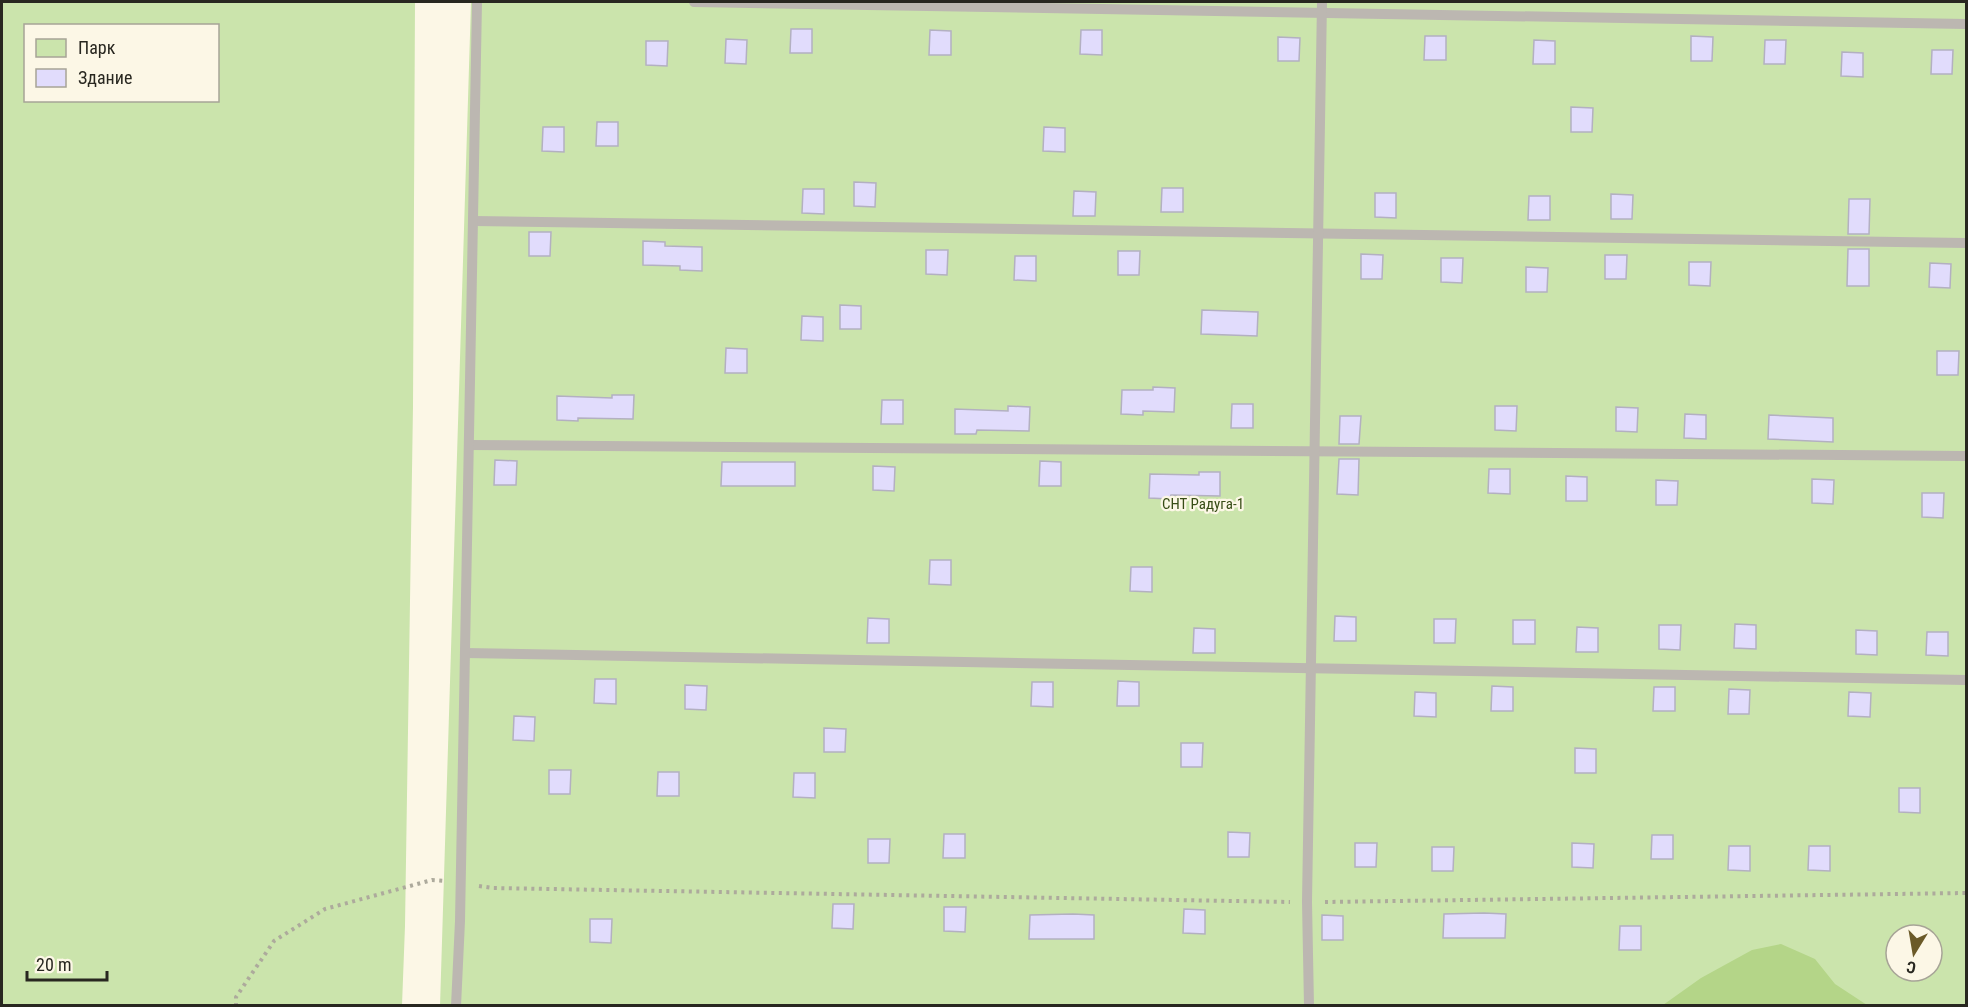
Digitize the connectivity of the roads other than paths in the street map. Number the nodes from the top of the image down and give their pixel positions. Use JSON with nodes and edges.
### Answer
{"nodes":[{"id":1,"x":477,"y":2,"type":"edge"},
{"id":2,"x":694,"y":2,"type":"edge"},
{"id":3,"x":1322,"y":7,"type":"edge"},
{"id":4,"x":1966,"y":24,"type":"edge"},
{"id":5,"x":473,"y":221,"type":"junction"},
{"id":6,"x":1318,"y":233,"type":"junction"},
{"id":7,"x":1966,"y":243,"type":"edge"},
{"id":8,"x":469,"y":445,"type":"junction"},
{"id":9,"x":1315,"y":451,"type":"junction"},
{"id":10,"x":1966,"y":456,"type":"edge"},
{"id":11,"x":465,"y":653,"type":"junction"},
{"id":12,"x":1311,"y":668,"type":"junction"},
{"id":13,"x":1966,"y":680,"type":"edge"},
{"id":14,"x":456,"y":1005,"type":"edge"},
{"id":15,"x":1309,"y":1005,"type":"edge"}],
"edges":[{"from":1,"to":5,"type":"lane"},
{"from":2,"to":3,"type":"lane"},
{"from":3,"to":4,"type":"lane"},
{"from":3,"to":6,"type":"lane"},
{"from":5,"to":6,"type":"lane"},
{"from":5,"to":8,"type":"lane"},
{"from":6,"to":7,"type":"lane"},
{"from":6,"to":9,"type":"lane"},
{"from":8,"to":9,"type":"lane"},
{"from":8,"to":11,"type":"lane"},
{"from":9,"to":10,"type":"lane"},
{"from":9,"to":12,"type":"lane"},
{"from":11,"to":12,"type":"lane"},
{"from":11,"to":14,"type":"lane"},
{"from":12,"to":13,"type":"lane"},
{"from":12,"to":15,"type":"lane"}]}
